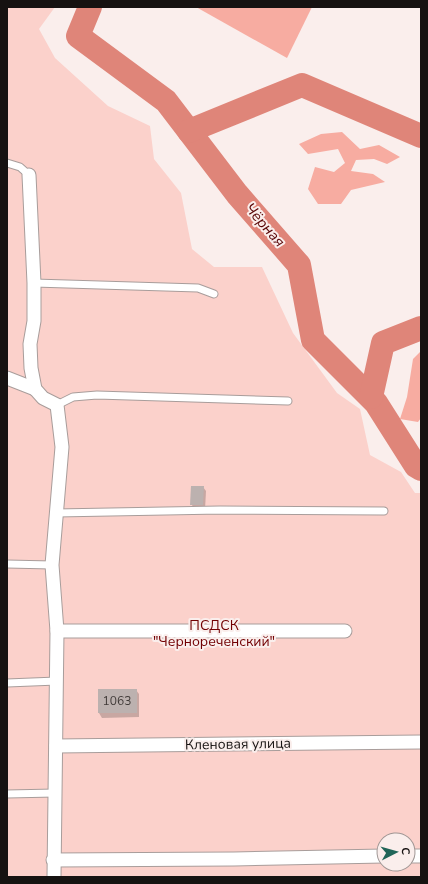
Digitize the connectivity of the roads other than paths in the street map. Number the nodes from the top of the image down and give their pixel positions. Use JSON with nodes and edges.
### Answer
{"nodes":[{"id":1,"x":7,"y":164,"type":"edge"},
{"id":2,"x":29,"y":174,"type":"joint"},
{"id":3,"x":34,"y":283,"type":"junction"},
{"id":4,"x":214,"y":294,"type":"dead end"},
{"id":5,"x":7,"y":378,"type":"edge"},
{"id":6,"x":35,"y":389,"type":"junction"},
{"id":7,"x":288,"y":401,"type":"dead end"},
{"id":8,"x":57,"y":405,"type":"junction"},
{"id":9,"x":384,"y":511,"type":"dead end"},
{"id":10,"x":56,"y":513,"type":"junction"},
{"id":11,"x":7,"y":564,"type":"edge"},
{"id":12,"x":52,"y":565,"type":"junction"},
{"id":13,"x":57,"y":631,"type":"junction"},
{"id":14,"x":345,"y":631,"type":"dead end"},
{"id":15,"x":57,"y":681,"type":"junction"},
{"id":16,"x":7,"y":683,"type":"edge"},
{"id":17,"x":421,"y":742,"type":"edge"},
{"id":18,"x":56,"y":746,"type":"junction"},
{"id":19,"x":55,"y":792,"type":"junction"},
{"id":20,"x":7,"y":794,"type":"edge"},
{"id":21,"x":376,"y":856,"type":"edge"},
{"id":22,"x":54,"y":860,"type":"junction"},
{"id":23,"x":54,"y":877,"type":"edge"}],
"edges":[{"from":1,"to":2,"type":"lane"},
{"from":2,"to":3,"type":"street"},
{"from":3,"to":4,"type":"lane"},
{"from":3,"to":6,"type":"street"},
{"from":5,"to":6,"type":"street"},
{"from":6,"to":8,"type":"street"},
{"from":7,"to":8,"type":"lane"},
{"from":8,"to":10,"type":"street"},
{"from":9,"to":10,"type":"lane"},
{"from":10,"to":12,"type":"street"},
{"from":11,"to":12,"type":"lane"},
{"from":12,"to":13,"type":"street"},
{"from":13,"to":14,"type":"street"},
{"from":13,"to":15,"type":"street"},
{"from":15,"to":16,"type":"lane"},
{"from":15,"to":18,"type":"street"},
{"from":17,"to":18,"type":"street","name":"Кленовая улица"},
{"from":18,"to":19,"type":"street"},
{"from":19,"to":20,"type":"lane"},
{"from":19,"to":22,"type":"street"},
{"from":21,"to":22,"type":"street"},
{"from":22,"to":23,"type":"street"}]}
